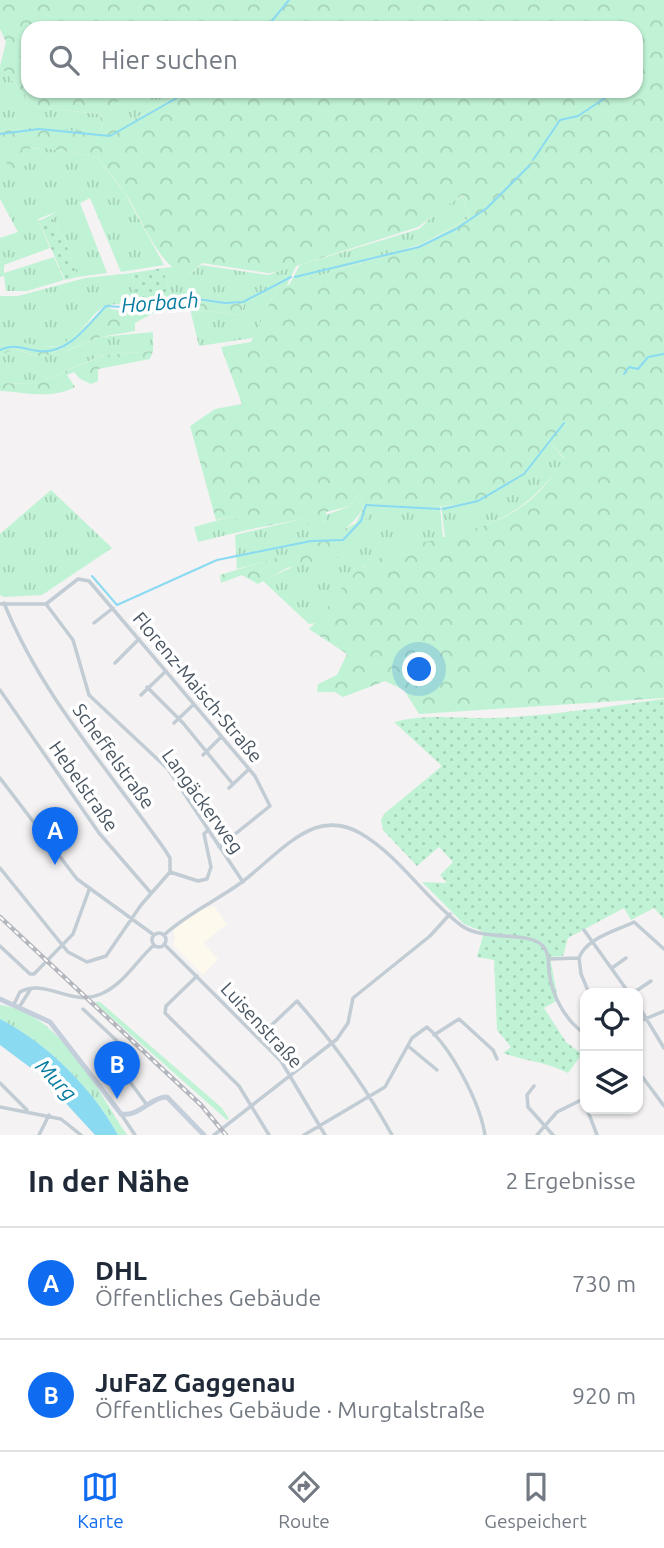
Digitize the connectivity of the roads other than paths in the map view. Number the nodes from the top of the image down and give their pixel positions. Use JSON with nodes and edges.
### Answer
{"nodes":[{"id":1,"x":2,"y":603,"type":"edge"},
{"id":2,"x":46,"y":604,"type":"junction"},
{"id":3,"x":113,"y":608,"type":"junction"},
{"id":4,"x":94,"y":623,"type":"dead end"},
{"id":5,"x":139,"y":639,"type":"junction"},
{"id":6,"x":115,"y":663,"type":"dead end"},
{"id":7,"x":166,"y":671,"type":"junction"},
{"id":8,"x":148,"y":687,"type":"junction"},
{"id":9,"x":0,"y":690,"type":"edge"},
{"id":10,"x":141,"y":695,"type":"dead end"},
{"id":11,"x":194,"y":704,"type":"junction"},
{"id":12,"x":176,"y":718,"type":"junction"},
{"id":13,"x":174,"y":723,"type":"dead end"},
{"id":14,"x":221,"y":737,"type":"junction"},
{"id":15,"x":204,"y":752,"type":"junction"},
{"id":16,"x":249,"y":769,"type":"junction"},
{"id":17,"x":0,"y":778,"type":"edge"},
{"id":18,"x":208,"y":830,"type":"junction"},
{"id":19,"x":219,"y":847,"type":"junction"},
{"id":20,"x":0,"y":868,"type":"edge"},
{"id":21,"x":170,"y":872,"type":"junction"},
{"id":22,"x":243,"y":882,"type":"junction"},
{"id":23,"x":89,"y":890,"type":"junction"},
{"id":24,"x":151,"y":893,"type":"junction"},
{"id":25,"x":450,"y":914,"type":"junction"},
{"id":26,"x":132,"y":918,"type":"junction"},
{"id":27,"x":584,"y":930,"type":"dead end"},
{"id":28,"x":154,"y":935,"type":"junction"},
{"id":29,"x":164,"y":936,"type":"junction"},
{"id":30,"x":593,"y":942,"type":"junction"},
{"id":31,"x":164,"y":944,"type":"junction"},
{"id":32,"x":62,"y":945,"type":"junction"},
{"id":33,"x":154,"y":945,"type":"junction"},
{"id":34,"x":0,"y":946,"type":"edge"},
{"id":35,"x":664,"y":949,"type":"edge"},
{"id":36,"x":579,"y":958,"type":"junction"},
{"id":37,"x":626,"y":958,"type":"dead end"},
{"id":38,"x":549,"y":959,"type":"junction"},
{"id":39,"x":612,"y":968,"type":"junction"},
{"id":40,"x":197,"y":976,"type":"junction"},
{"id":41,"x":651,"y":981,"type":"dead end"},
{"id":42,"x":587,"y":988,"type":"edge"},
{"id":43,"x":627,"y":988,"type":"edge"},
{"id":44,"x":639,"y":988,"type":"edge"},
{"id":45,"x":0,"y":999,"type":"edge"},
{"id":46,"x":17,"y":1005,"type":"junction"},
{"id":47,"x":83,"y":1009,"type":"dead end"},
{"id":48,"x":664,"y":1011,"type":"edge"},
{"id":49,"x":643,"y":1015,"type":"edge"},
{"id":50,"x":646,"y":1020,"type":"junction"},
{"id":51,"x":643,"y":1021,"type":"edge"},
{"id":52,"x":580,"y":1029,"type":"edge"},
{"id":53,"x":434,"y":1035,"type":"junction"},
{"id":54,"x":258,"y":1037,"type":"junction"},
{"id":55,"x":333,"y":1042,"type":"junction"},
{"id":56,"x":408,"y":1046,"type":"junction"},
{"id":57,"x":664,"y":1048,"type":"edge"},
{"id":58,"x":497,"y":1059,"type":"dead end"},
{"id":59,"x":438,"y":1070,"type":"dead end"},
{"id":60,"x":291,"y":1074,"type":"junction"},
{"id":61,"x":643,"y":1078,"type":"edge"},
{"id":62,"x":0,"y":1083,"type":"edge"},
{"id":63,"x":534,"y":1086,"type":"dead end"},
{"id":64,"x":370,"y":1096,"type":"junction"},
{"id":65,"x":580,"y":1101,"type":"edge"},
{"id":66,"x":251,"y":1104,"type":"junction"},
{"id":67,"x":147,"y":1105,"type":"junction"},
{"id":68,"x":664,"y":1106,"type":"edge"},
{"id":69,"x":0,"y":1107,"type":"edge"},
{"id":70,"x":27,"y":1110,"type":"junction"},
{"id":71,"x":121,"y":1114,"type":"junction"},
{"id":72,"x":589,"y":1114,"type":"edge"},
{"id":73,"x":49,"y":1115,"type":"junction"},
{"id":74,"x":544,"y":1125,"type":"junction"},
{"id":75,"x":320,"y":1126,"type":"junction"},
{"id":76,"x":39,"y":1135,"type":"edge"},
{"id":77,"x":80,"y":1135,"type":"edge"},
{"id":78,"x":135,"y":1135,"type":"edge"},
{"id":79,"x":204,"y":1135,"type":"edge"},
{"id":80,"x":214,"y":1135,"type":"edge"},
{"id":81,"x":269,"y":1135,"type":"edge"},
{"id":82,"x":304,"y":1135,"type":"edge"},
{"id":83,"x":325,"y":1135,"type":"edge"},
{"id":84,"x":392,"y":1135,"type":"edge"},
{"id":85,"x":485,"y":1135,"type":"edge"},
{"id":86,"x":537,"y":1135,"type":"edge"},
{"id":87,"x":553,"y":1135,"type":"edge"},
{"id":88,"x":597,"y":1135,"type":"edge"}],
"edges":[{"from":1,"to":2,"type":"street"},
{"from":1,"to":21,"type":"street","name":"Scheffelstraße"},
{"from":2,"to":3,"type":"street","name":"Florenz-Maisch-Straße"},
{"from":2,"to":18,"type":"street","name":"Langäckerweg"},
{"from":3,"to":4,"type":"street"},
{"from":3,"to":5,"type":"street","name":"Florenz-Maisch-Straße"},
{"from":5,"to":6,"type":"street"},
{"from":5,"to":7,"type":"street","name":"Florenz-Maisch-Straße"},
{"from":7,"to":8,"type":"street"},
{"from":7,"to":11,"type":"street","name":"Florenz-Maisch-Straße"},
{"from":8,"to":10,"type":"street"},
{"from":8,"to":12,"type":"street"},
{"from":9,"to":24,"type":"street","name":"Hebelstraße"},
{"from":11,"to":12,"type":"street"},
{"from":11,"to":14,"type":"street","name":"Florenz-Maisch-Straße"},
{"from":12,"to":13,"type":"street"},
{"from":12,"to":15,"type":"street"},
{"from":14,"to":15,"type":"street"},
{"from":14,"to":16,"type":"street","name":"Florenz-Maisch-Straße"},
{"from":15,"to":16,"type":"street"},
{"from":16,"to":19,"type":"street","name":"Florenz-Maisch-Straße"},
{"from":17,"to":23,"type":"street"},
{"from":18,"to":19,"type":"street","name":"Langäckerweg"},
{"from":18,"to":21,"type":"street"},
{"from":19,"to":22,"type":"street","name":"Langäckerweg"},
{"from":20,"to":32,"type":"street"},
{"from":21,"to":24,"type":"street"},
{"from":22,"to":25,"type":"street"},
{"from":22,"to":29,"type":"street"},
{"from":23,"to":26,"type":"street"},
{"from":23,"to":32,"type":"street"},
{"from":24,"to":26,"type":"street"},
{"from":25,"to":38,"type":"street"},
{"from":25,"to":55,"type":"street"},
{"from":26,"to":28,"type":"street"},
{"from":26,"to":32,"type":"street"},
{"from":27,"to":30,"type":"street"},
{"from":28,"to":29,"type":"street"},
{"from":28,"to":33,"type":"street"},
{"from":29,"to":31,"type":"street"},
{"from":30,"to":35,"type":"street"},
{"from":30,"to":36,"type":"street"},
{"from":30,"to":39,"type":"street"},
{"from":31,"to":33,"type":"street"},
{"from":31,"to":40,"type":"street","name":"Luisenstraße"},
{"from":32,"to":34,"type":"street"},
{"from":33,"to":46,"type":"street"},
{"from":36,"to":38,"type":"street"},
{"from":36,"to":42,"type":"street"},
{"from":37,"to":39,"type":"street"},
{"from":38,"to":52,"type":"street"},
{"from":39,"to":43,"type":"street"},
{"from":40,"to":54,"type":"street","name":"Luisenstraße"},
{"from":40,"to":66,"type":"street"},
{"from":41,"to":44,"type":"street"},
{"from":45,"to":46,"type":"street"},
{"from":46,"to":71,"type":"street"},
{"from":47,"to":67,"type":"street"},
{"from":48,"to":50,"type":"street"},
{"from":49,"to":50,"type":"street"},
{"from":50,"to":51,"type":"street"},
{"from":50,"to":57,"type":"street"},
{"from":53,"to":56,"type":"street"},
{"from":53,"to":58,"type":"street"},
{"from":53,"to":85,"type":"street"},
{"from":54,"to":55,"type":"street"},
{"from":54,"to":60,"type":"street","name":"Luisenstraße"},
{"from":55,"to":60,"type":"street"},
{"from":55,"to":64,"type":"street"},
{"from":56,"to":59,"type":"street"},
{"from":56,"to":64,"type":"street"},
{"from":60,"to":66,"type":"street"},
{"from":60,"to":75,"type":"street","name":"Luisenstraße"},
{"from":61,"to":68,"type":"street"},
{"from":62,"to":70,"type":"street"},
{"from":63,"to":74,"type":"street"},
{"from":64,"to":75,"type":"street"},
{"from":64,"to":84,"type":"street"},
{"from":65,"to":74,"type":"street"},
{"from":66,"to":80,"type":"street"},
{"from":66,"to":81,"type":"street"},
{"from":67,"to":71,"type":"street"},
{"from":67,"to":79,"type":"street"},
{"from":69,"to":70,"type":"street"},
{"from":70,"to":73,"type":"street"},
{"from":71,"to":78,"type":"street"},
{"from":72,"to":88,"type":"street"},
{"from":73,"to":76,"type":"street"},
{"from":73,"to":77,"type":"street"},
{"from":74,"to":86,"type":"street"},
{"from":74,"to":87,"type":"street"},
{"from":75,"to":82,"type":"street"},
{"from":75,"to":83,"type":"street","name":"Luisenstraße"}]}
